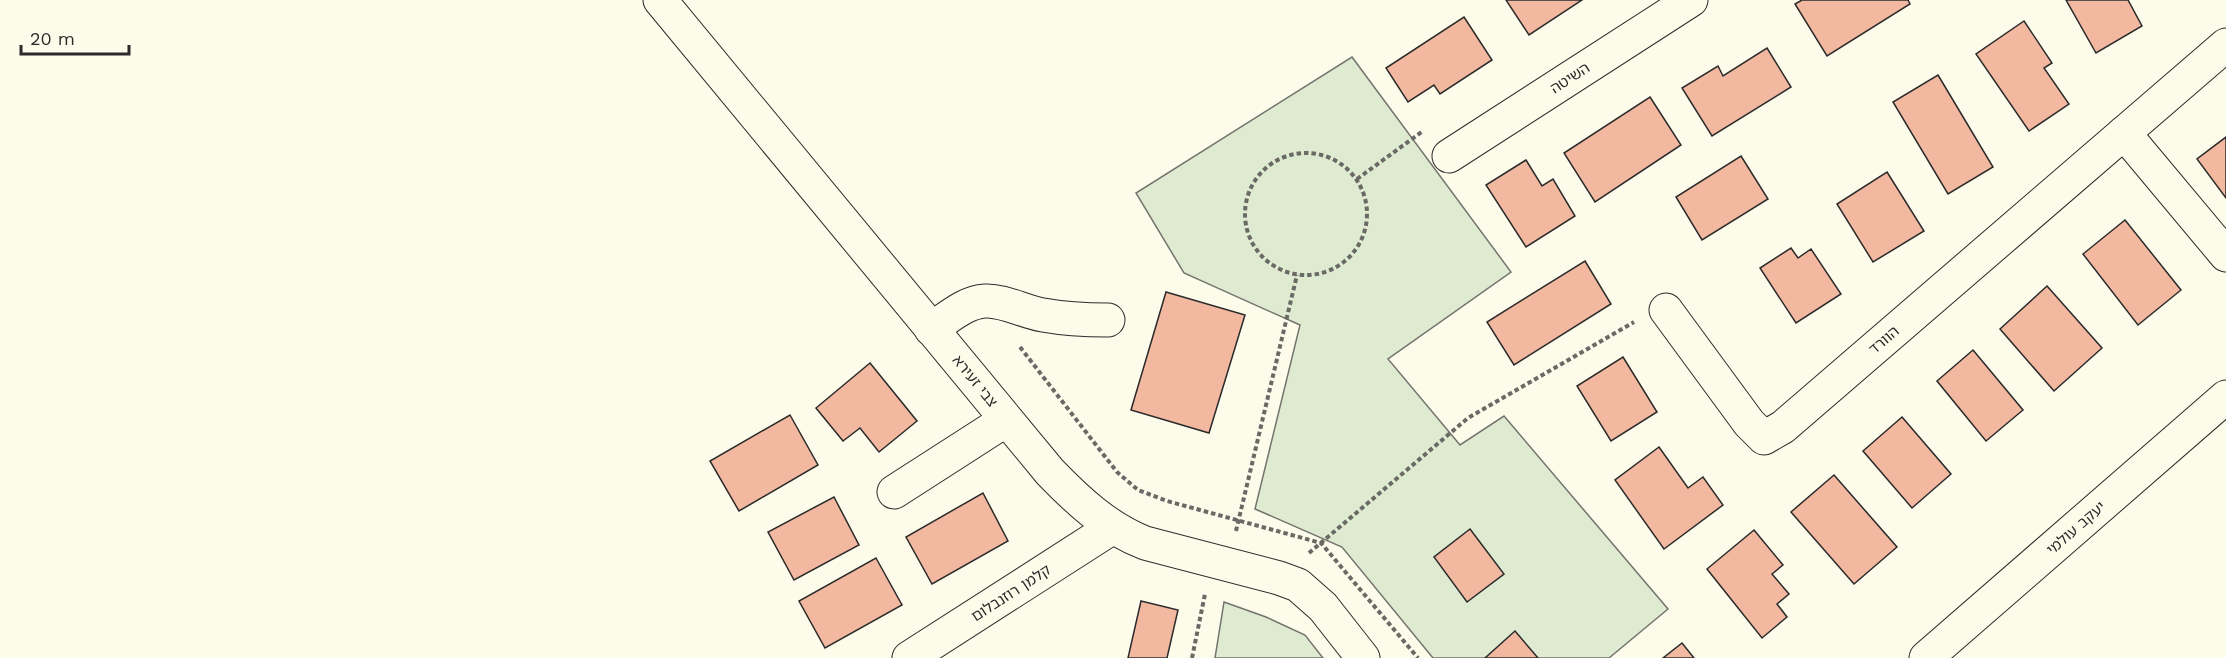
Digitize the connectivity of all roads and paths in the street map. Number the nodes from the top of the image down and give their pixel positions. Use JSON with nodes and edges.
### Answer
{"nodes":[{"id":1,"x":660,"y":0,"type":"edge"},
{"id":2,"x":1691,"y":0,"type":"edge"},
{"id":3,"x":2226,"y":45,"type":"edge"},
{"id":4,"x":2124,"y":133,"type":"junction"},
{"id":5,"x":1449,"y":156,"type":"joint"},
{"id":6,"x":1357,"y":179,"type":"junction"},
{"id":7,"x":2226,"y":255,"type":"edge"},
{"id":8,"x":1297,"y":275,"type":"junction"},
{"id":9,"x":985,"y":301,"type":"junction"},
{"id":10,"x":1666,"y":310,"type":"joint"},
{"id":11,"x":1108,"y":320,"type":"dead end"},
{"id":12,"x":932,"y":329,"type":"junction"},
{"id":13,"x":2226,"y":397,"type":"edge"},
{"id":14,"x":1006,"y":420,"type":"junction"},
{"id":15,"x":894,"y":492,"type":"dead end"},
{"id":16,"x":1238,"y":521,"type":"junction"},
{"id":17,"x":1113,"y":527,"type":"junction"},
{"id":18,"x":1321,"y":543,"type":"junction"},
{"id":19,"x":1220,"y":563,"type":"junction"},
{"id":20,"x":1280,"y":578,"type":"junction"},
{"id":21,"x":909,"y":658,"type":"edge"},
{"id":22,"x":1192,"y":658,"type":"edge"},
{"id":23,"x":1362,"y":658,"type":"edge"},
{"id":24,"x":1418,"y":658,"type":"edge"},
{"id":25,"x":1926,"y":658,"type":"edge"}],
"edges":[{"from":1,"to":12,"type":"street","name":"צבי זעירא"},
{"from":2,"to":5,"type":"street","name":"השיטה"},
{"from":3,"to":4,"type":"street","name":"הוורד"},
{"from":4,"to":7,"type":"street"},
{"from":4,"to":10,"type":"street","name":"הוורד"},
{"from":5,"to":6,"type":"path"},
{"from":6,"to":8,"type":"path"},
{"from":6,"to":8,"type":"path"},
{"from":8,"to":16,"type":"path"},
{"from":9,"to":11,"type":"street"},
{"from":9,"to":12,"type":"street"},
{"from":9,"to":16,"type":"path"},
{"from":10,"to":18,"type":"path"},
{"from":12,"to":14,"type":"street","name":"צבי זעירא"},
{"from":13,"to":25,"type":"street","name":"יעקב עולמי"},
{"from":14,"to":15,"type":"street"},
{"from":14,"to":17,"type":"street","name":"צבי זעירא"},
{"from":16,"to":18,"type":"path"},
{"from":16,"to":19,"type":"path"},
{"from":17,"to":19,"type":"street","name":"צבי זעירא"},
{"from":17,"to":21,"type":"street","name":"קלמן רוזנבלום"},
{"from":18,"to":20,"type":"path"},
{"from":18,"to":24,"type":"path"},
{"from":19,"to":20,"type":"street","name":"צבי זעירא"},
{"from":19,"to":22,"type":"path"},
{"from":20,"to":23,"type":"street","name":"צבי זעירא"}]}
